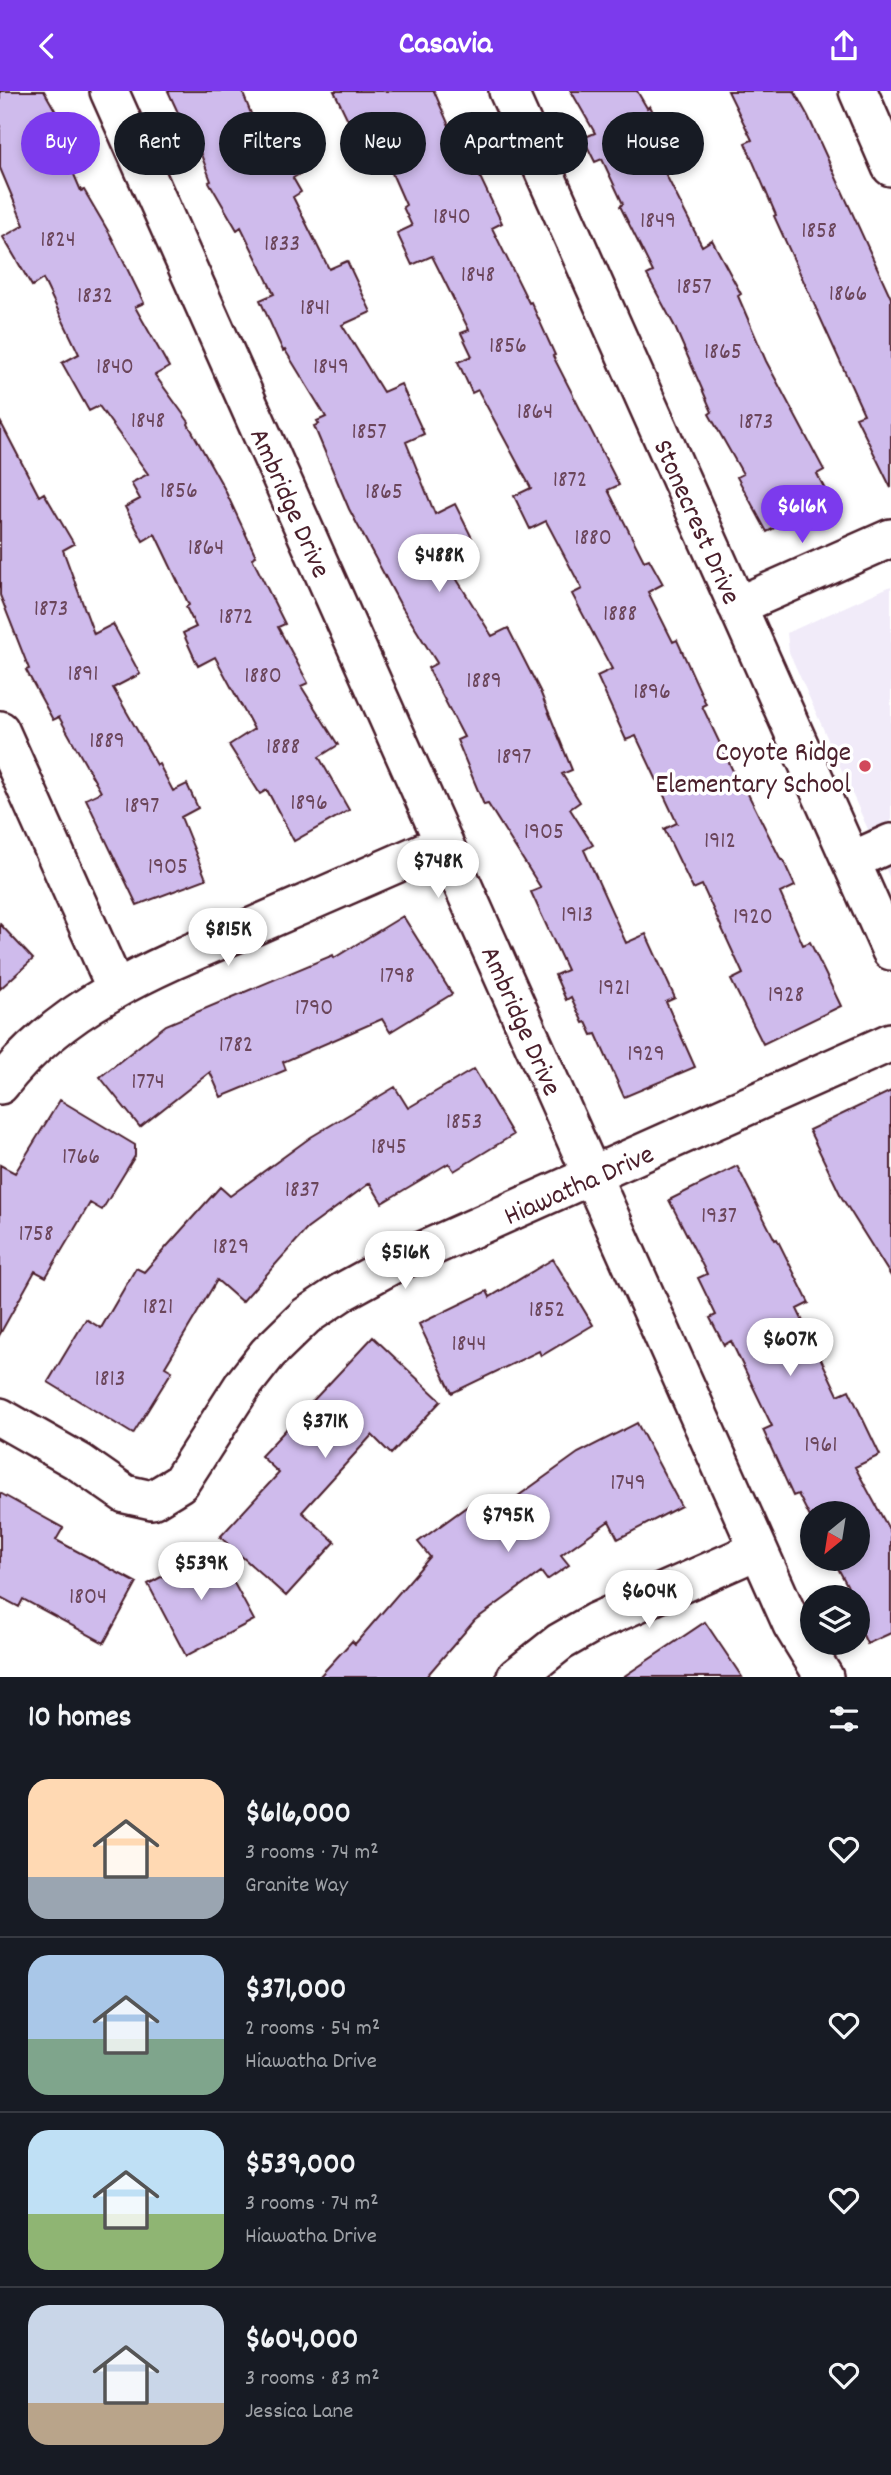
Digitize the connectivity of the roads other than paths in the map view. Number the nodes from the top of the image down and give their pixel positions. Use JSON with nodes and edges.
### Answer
{"nodes":[{"id":1,"x":109,"y":91,"type":"edge"},
{"id":2,"x":508,"y":91,"type":"edge"},
{"id":3,"x":858,"y":91,"type":"edge"},
{"id":4,"x":887,"y":149,"type":"edge"},
{"id":5,"x":891,"y":538,"type":"edge"},
{"id":6,"x":737,"y":606,"type":"junction"},
{"id":7,"x":0,"y":730,"type":"edge"},
{"id":8,"x":444,"y":843,"type":"junction"},
{"id":9,"x":891,"y":843,"type":"edge"},
{"id":10,"x":851,"y":861,"type":"junction"},
{"id":11,"x":891,"y":951,"type":"edge"},
{"id":12,"x":116,"y":989,"type":"junction"},
{"id":13,"x":891,"y":1042,"type":"edge"},
{"id":14,"x":0,"y":1085,"type":"edge"},
{"id":15,"x":593,"y":1177,"type":"junction"},
{"id":16,"x":0,"y":1417,"type":"edge"},
{"id":17,"x":758,"y":1550,"type":"junction"},
{"id":18,"x":516,"y":1677,"type":"edge"},
{"id":19,"x":824,"y":1677,"type":"edge"}],
"edges":[{"from":1,"to":8,"type":"street","name":"Ambridge Drive"},
{"from":2,"to":6,"type":"street","name":"Stonecrest Drive"},
{"from":3,"to":4,"type":"street"},
{"from":5,"to":6,"type":"street"},
{"from":6,"to":10,"type":"street","name":"Stonecrest Drive"},
{"from":7,"to":12,"type":"street"},
{"from":8,"to":12,"type":"street"},
{"from":8,"to":15,"type":"street","name":"Ambridge Drive"},
{"from":9,"to":10,"type":"street"},
{"from":10,"to":11,"type":"street","name":"Stonecrest Drive"},
{"from":12,"to":14,"type":"street"},
{"from":13,"to":15,"type":"street","name":"Hiawatha Drive"},
{"from":15,"to":16,"type":"street","name":"Hiawatha Drive"},
{"from":15,"to":17,"type":"street","name":"Ambridge Drive"},
{"from":17,"to":18,"type":"street"},
{"from":17,"to":19,"type":"street","name":"Ambridge Drive"}]}
